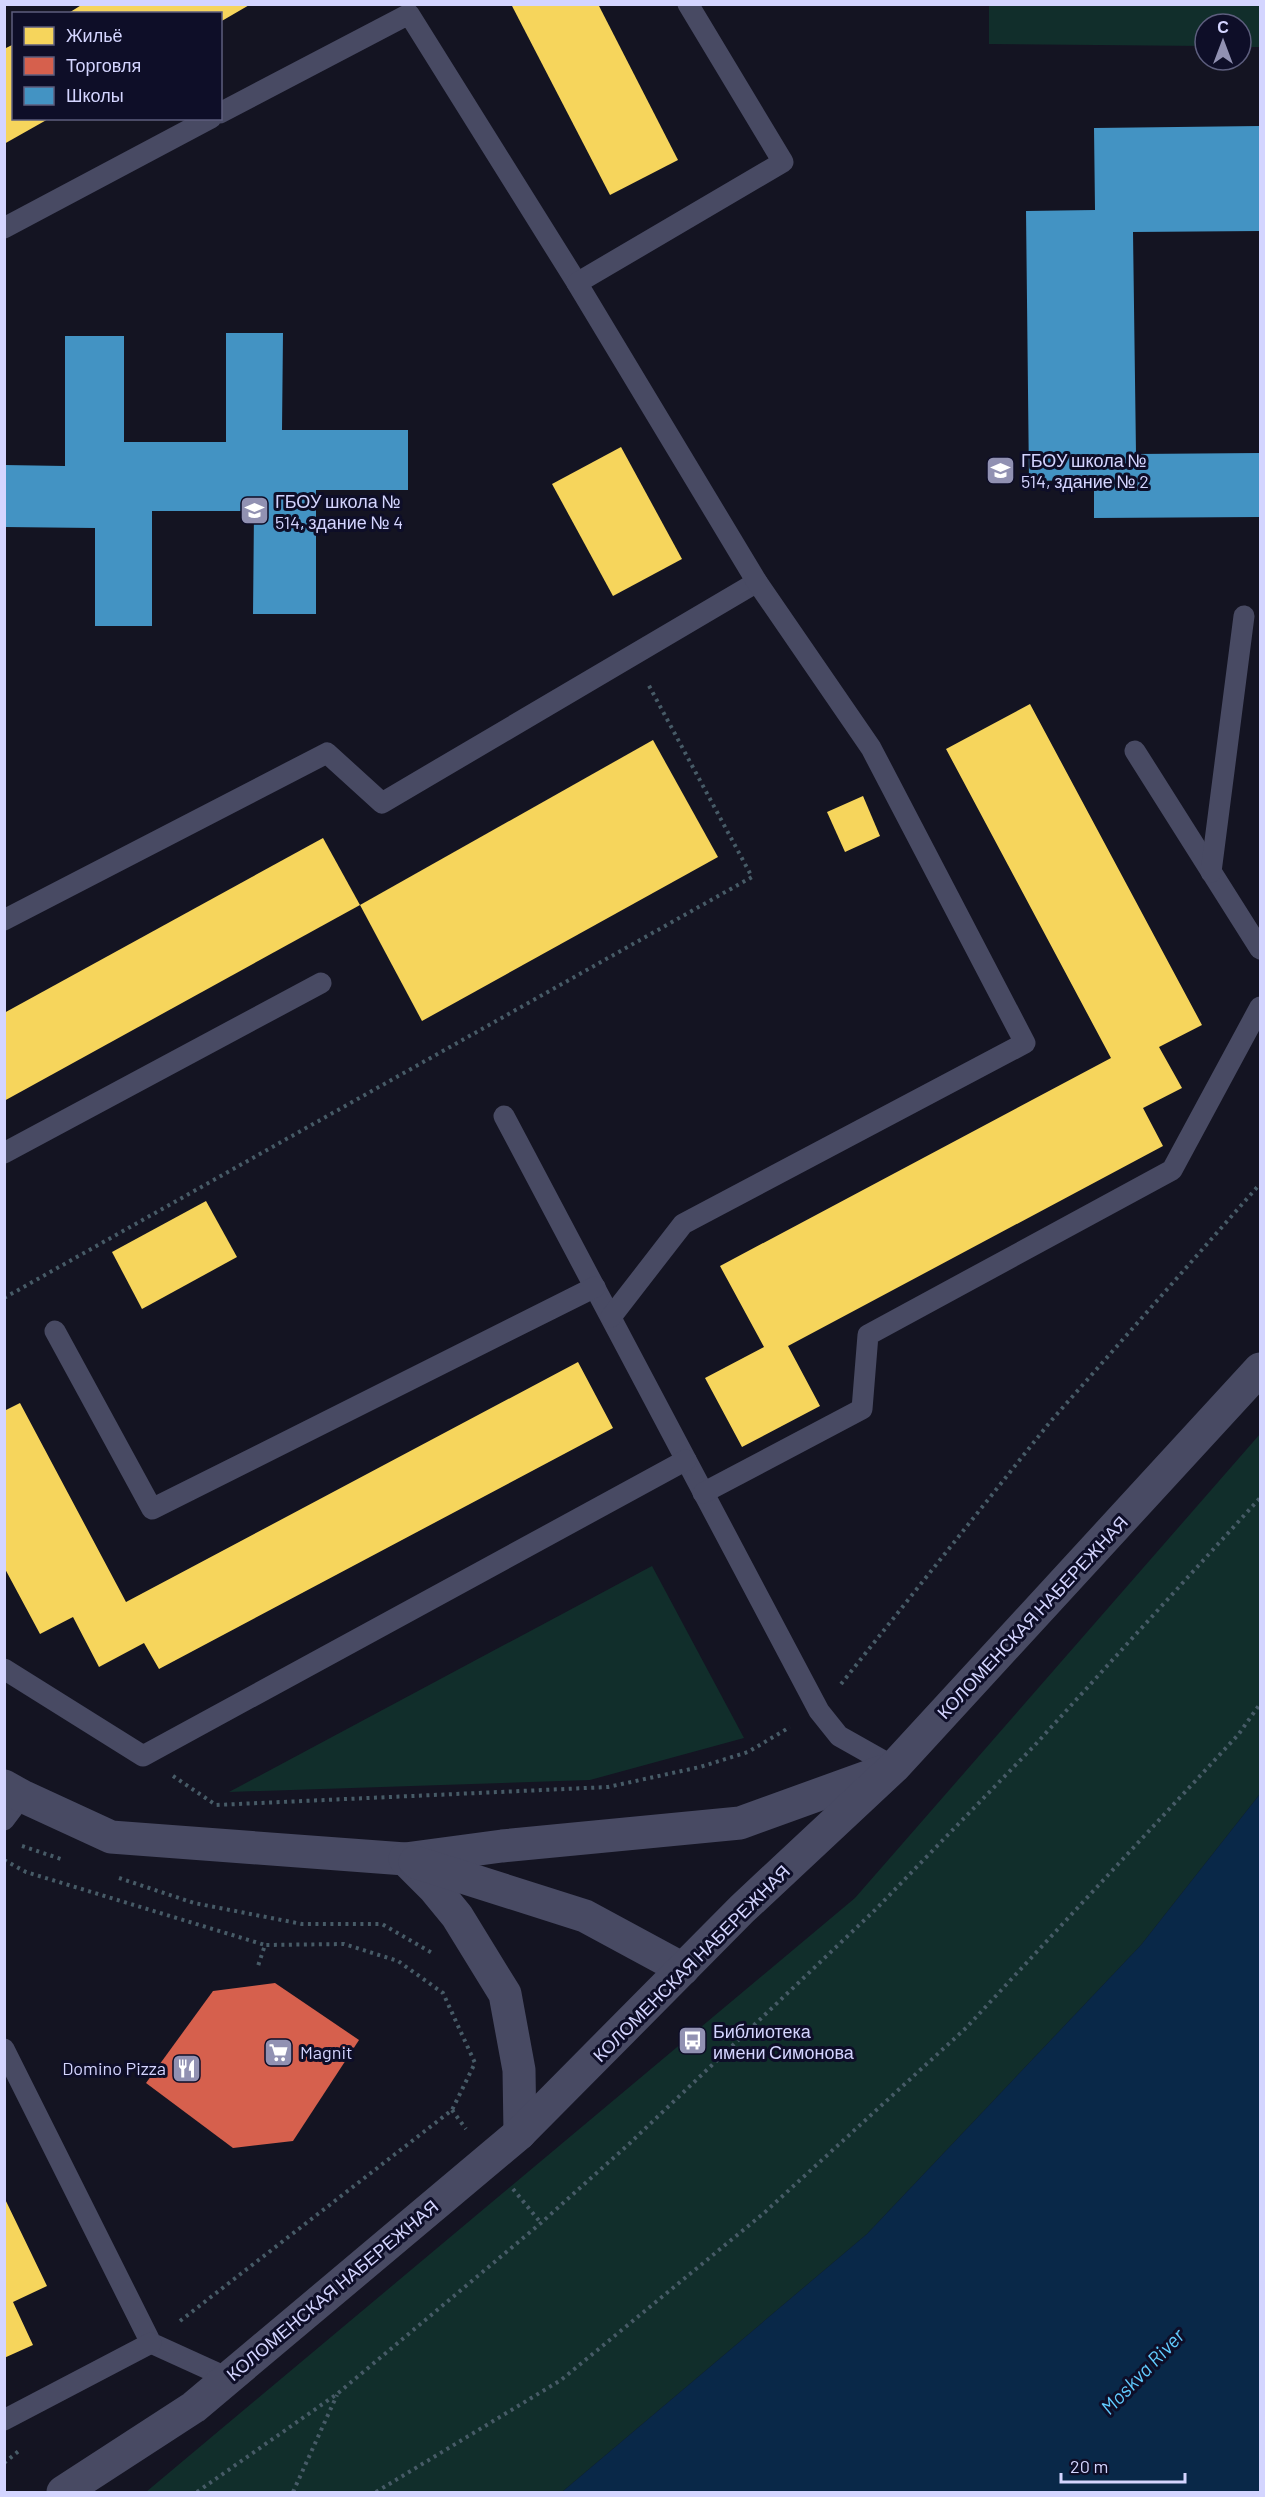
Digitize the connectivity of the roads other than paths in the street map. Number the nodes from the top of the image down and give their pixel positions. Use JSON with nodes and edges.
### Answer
{"nodes":[{"id":1,"x":688,"y":4,"type":"edge"},
{"id":2,"x":222,"y":112,"type":"edge"},
{"id":3,"x":207,"y":120,"type":"edge"},
{"id":4,"x":4,"y":228,"type":"edge"},
{"id":5,"x":576,"y":283,"type":"junction"},
{"id":6,"x":757,"y":582,"type":"junction"},
{"id":7,"x":1244,"y":616,"type":"dead end"},
{"id":8,"x":1135,"y":751,"type":"dead end"},
{"id":9,"x":1211,"y":872,"type":"junction"},
{"id":10,"x":4,"y":920,"type":"edge"},
{"id":11,"x":1260,"y":949,"type":"edge"},
{"id":12,"x":321,"y":983,"type":"dead end"},
{"id":13,"x":1260,"y":1007,"type":"edge"},
{"id":14,"x":504,"y":1116,"type":"dead end"},
{"id":15,"x":4,"y":1153,"type":"edge"},
{"id":16,"x":595,"y":1287,"type":"junction"},
{"id":17,"x":611,"y":1317,"type":"junction"},
{"id":18,"x":55,"y":1331,"type":"dead end"},
{"id":19,"x":1260,"y":1368,"type":"edge"},
{"id":20,"x":686,"y":1460,"type":"junction"},
{"id":21,"x":703,"y":1493,"type":"junction"},
{"id":22,"x":4,"y":1669,"type":"edge"},
{"id":23,"x":894,"y":1767,"type":"junction"},
{"id":24,"x":10,"y":1801,"type":"edge"},
{"id":25,"x":405,"y":1858,"type":"junction"},
{"id":26,"x":683,"y":1969,"type":"junction"},
{"id":27,"x":4,"y":2049,"type":"edge"},
{"id":28,"x":520,"y":2133,"type":"junction"},
{"id":29,"x":151,"y":2343,"type":"junction"},
{"id":30,"x":228,"y":2378,"type":"junction"},
{"id":31,"x":4,"y":2420,"type":"edge"},
{"id":32,"x":63,"y":2493,"type":"edge"}],
"edges":[{"from":1,"to":5,"type":"lane"},
{"from":2,"to":5,"type":"lane"},
{"from":3,"to":4,"type":"lane"},
{"from":5,"to":6,"type":"lane"},
{"from":6,"to":10,"type":"lane"},
{"from":6,"to":17,"type":"lane"},
{"from":7,"to":9,"type":"lane"},
{"from":8,"to":9,"type":"lane"},
{"from":9,"to":11,"type":"lane"},
{"from":12,"to":15,"type":"lane"},
{"from":13,"to":21,"type":"lane"},
{"from":14,"to":16,"type":"lane"},
{"from":16,"to":17,"type":"lane"},
{"from":16,"to":18,"type":"lane"},
{"from":17,"to":20,"type":"lane"},
{"from":19,"to":23,"type":"street","name":"КОЛОМЕНСКАЯ НАБЕРЕЖНАЯ"},
{"from":20,"to":21,"type":"lane"},
{"from":20,"to":22,"type":"lane"},
{"from":21,"to":23,"type":"lane"},
{"from":23,"to":25,"type":"street"},
{"from":23,"to":26,"type":"street","name":"КОЛОМЕНСКАЯ НАБЕРЕЖНАЯ"},
{"from":24,"to":25,"type":"street"},
{"from":25,"to":26,"type":"street"},
{"from":25,"to":28,"type":"street"},
{"from":26,"to":28,"type":"street","name":"КОЛОМЕНСКАЯ НАБЕРЕЖНАЯ"},
{"from":27,"to":29,"type":"lane"},
{"from":28,"to":30,"type":"street","name":"КОЛОМЕНСКАЯ НАБЕРЕЖНАЯ"},
{"from":29,"to":30,"type":"lane"},
{"from":29,"to":31,"type":"lane"},
{"from":30,"to":32,"type":"street","name":"КОЛОМЕНСКАЯ НАБЕРЕЖНАЯ"}]}
